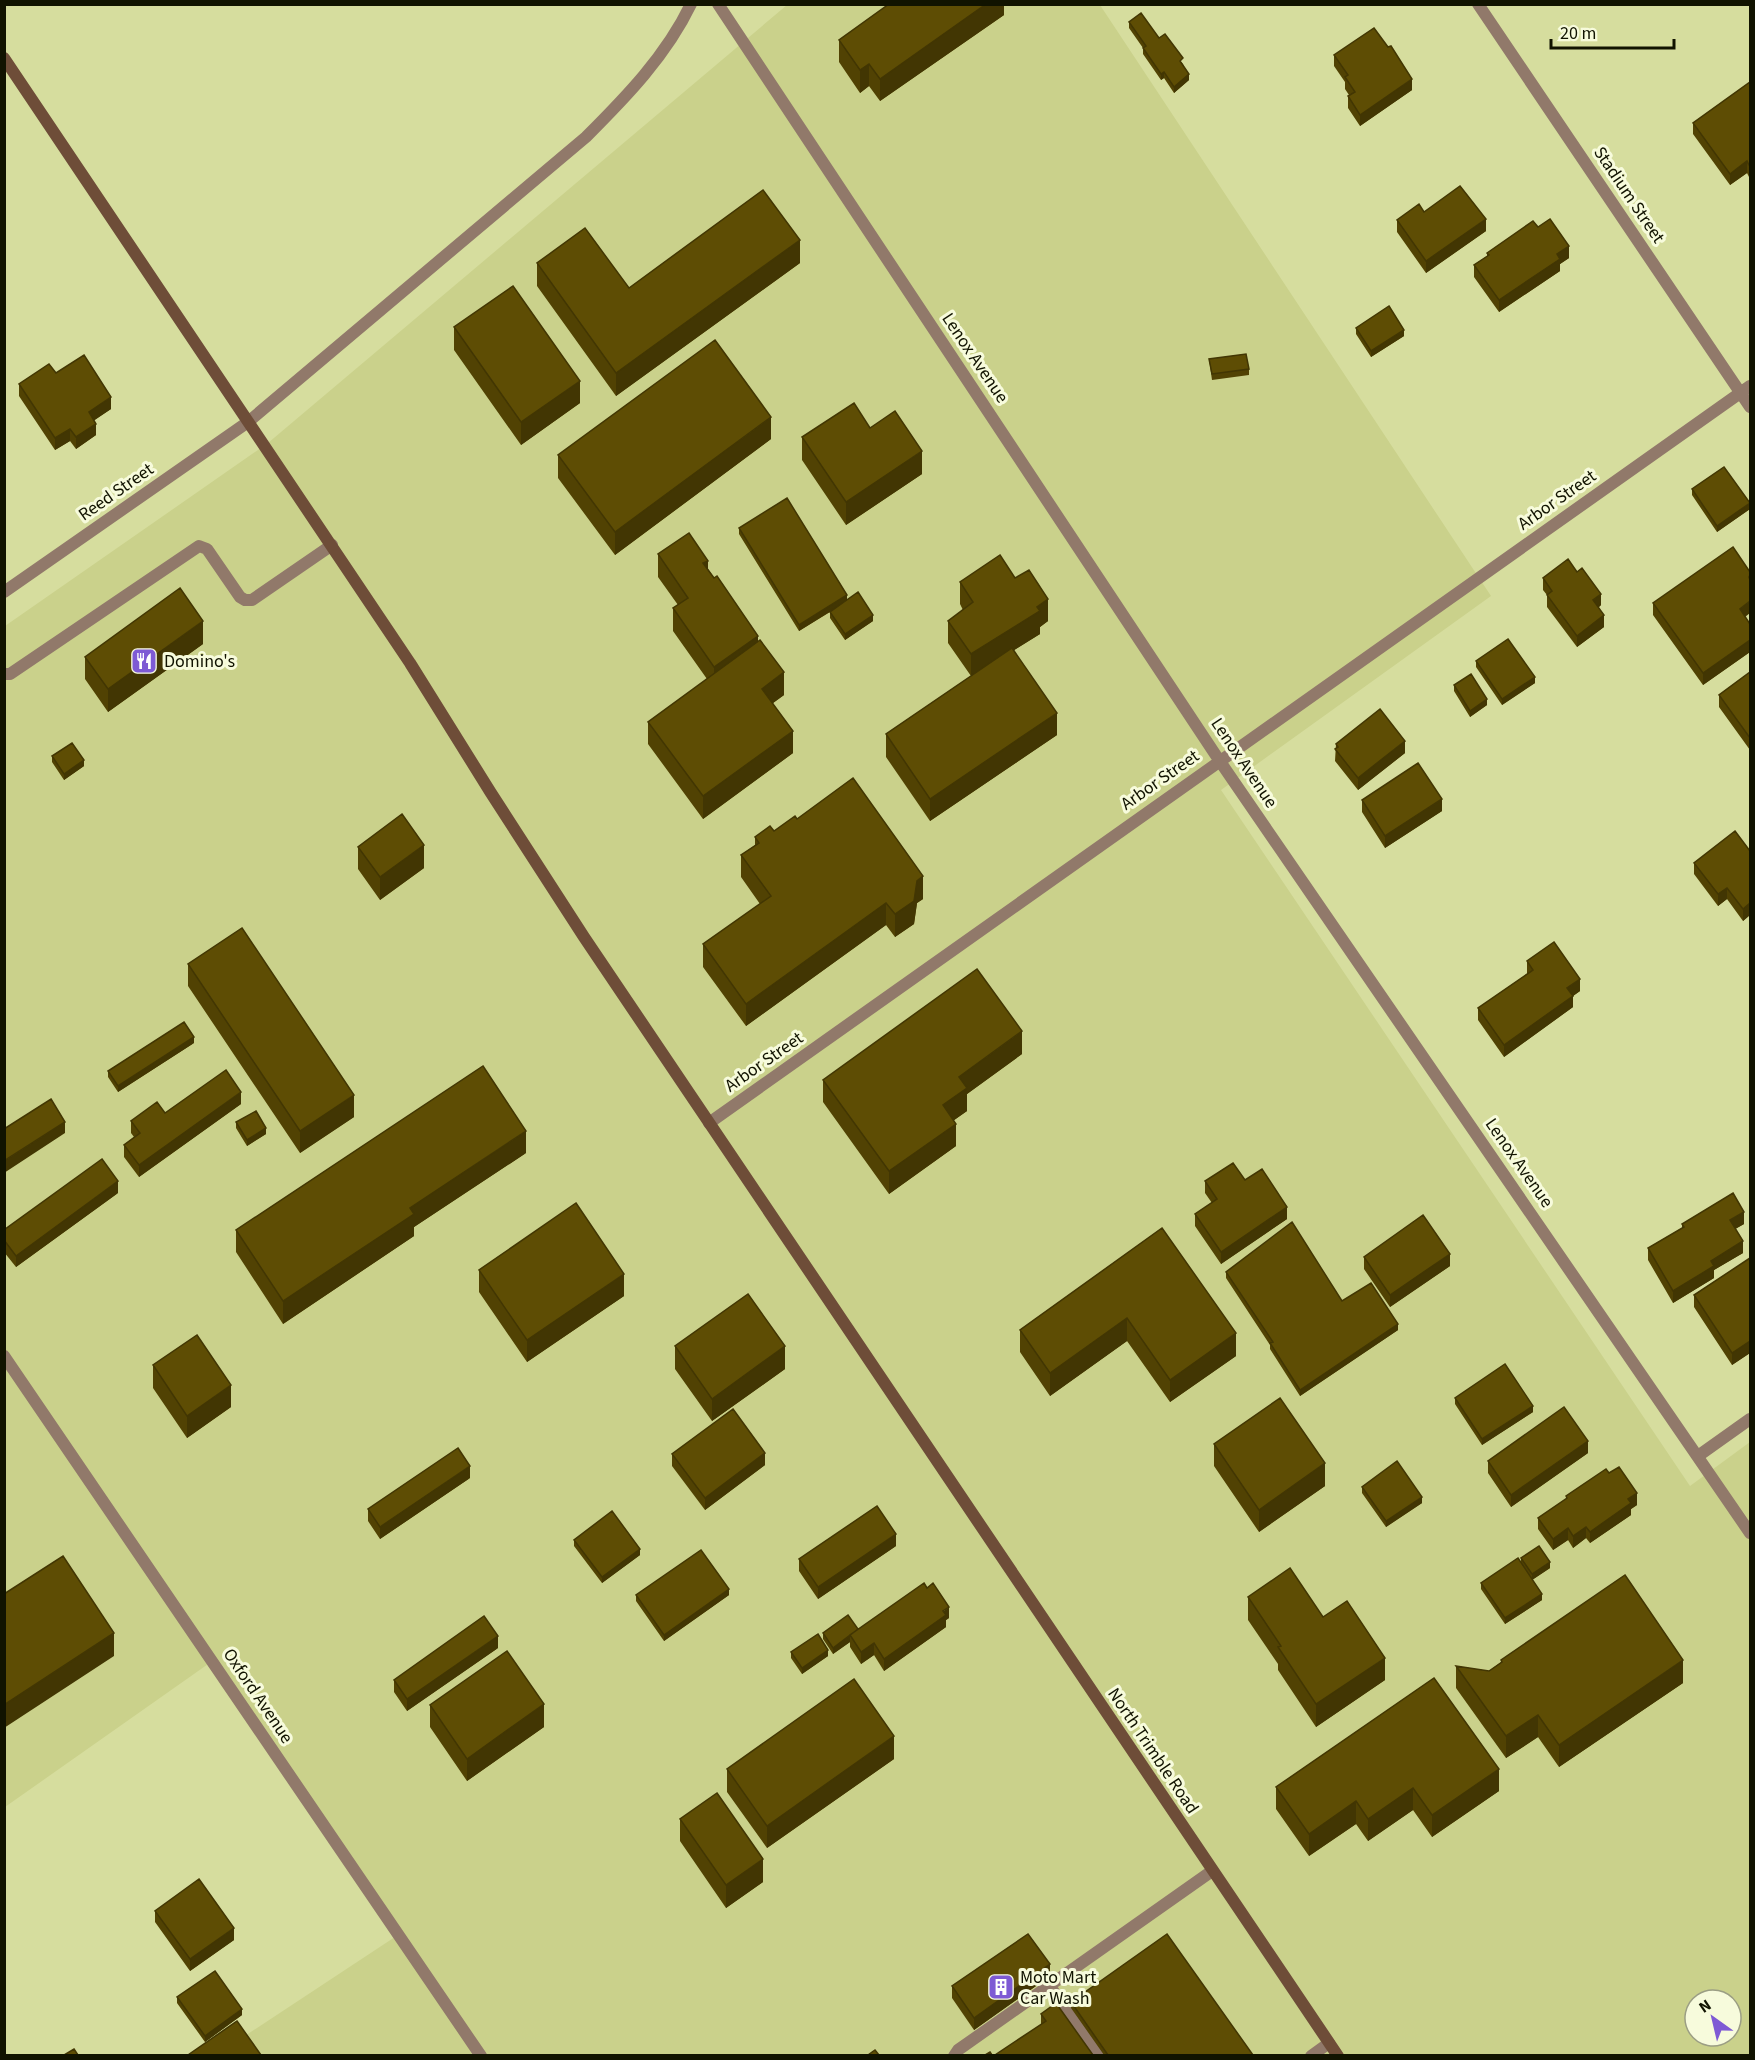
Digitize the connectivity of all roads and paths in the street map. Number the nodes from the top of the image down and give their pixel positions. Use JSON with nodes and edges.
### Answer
{"nodes":[{"id":1,"x":692,"y":4,"type":"edge"},
{"id":2,"x":718,"y":4,"type":"edge"},
{"id":3,"x":1478,"y":4,"type":"edge"},
{"id":4,"x":4,"y":58,"type":"edge"},
{"id":5,"x":1746,"y":389,"type":"edge"},
{"id":6,"x":1750,"y":406,"type":"edge"},
{"id":7,"x":248,"y":422,"type":"junction"},
{"id":8,"x":332,"y":545,"type":"junction"},
{"id":9,"x":4,"y":592,"type":"edge"},
{"id":10,"x":4,"y":674,"type":"edge"},
{"id":11,"x":1219,"y":760,"type":"junction"},
{"id":12,"x":709,"y":1123,"type":"junction"},
{"id":13,"x":4,"y":1356,"type":"edge"},
{"id":14,"x":1750,"y":1419,"type":"edge"},
{"id":15,"x":1698,"y":1456,"type":"junction"},
{"id":16,"x":1750,"y":1533,"type":"edge"},
{"id":17,"x":1212,"y":1871,"type":"junction"},
{"id":18,"x":1049,"y":1985,"type":"junction"},
{"id":19,"x":1329,"y":2043,"type":"junction"},
{"id":20,"x":482,"y":2055,"type":"edge"},
{"id":21,"x":954,"y":2055,"type":"edge"},
{"id":22,"x":1099,"y":2055,"type":"edge"},
{"id":23,"x":1311,"y":2055,"type":"edge"},
{"id":24,"x":1338,"y":2055,"type":"edge"}],
"edges":[{"from":1,"to":7,"type":"street","name":"Reed Street"},
{"from":2,"to":11,"type":"street","name":"Lenox Avenue"},
{"from":3,"to":5,"type":"street","name":"Stadium Street"},
{"from":4,"to":7,"type":"main road","name":"North Trimble Road"},
{"from":5,"to":6,"type":"street","name":"Stadium Street"},
{"from":5,"to":11,"type":"street","name":"Arbor Street"},
{"from":7,"to":8,"type":"main road","name":"North Trimble Road"},
{"from":7,"to":9,"type":"street","name":"Reed Street"},
{"from":8,"to":10,"type":"street"},
{"from":8,"to":12,"type":"main road","name":"North Trimble Road"},
{"from":11,"to":12,"type":"street","name":"Arbor Street"},
{"from":11,"to":15,"type":"street","name":"Lenox Avenue"},
{"from":12,"to":17,"type":"main road","name":"North Trimble Road"},
{"from":13,"to":20,"type":"street","name":"Oxford Avenue"},
{"from":14,"to":15,"type":"street"},
{"from":15,"to":16,"type":"street","name":"Lenox Avenue"},
{"from":17,"to":18,"type":"street"},
{"from":17,"to":19,"type":"main road","name":"North Trimble Road"},
{"from":18,"to":21,"type":"street"},
{"from":18,"to":22,"type":"street"},
{"from":19,"to":23,"type":"street"},
{"from":19,"to":24,"type":"main road","name":"North Trimble Road"}]}
